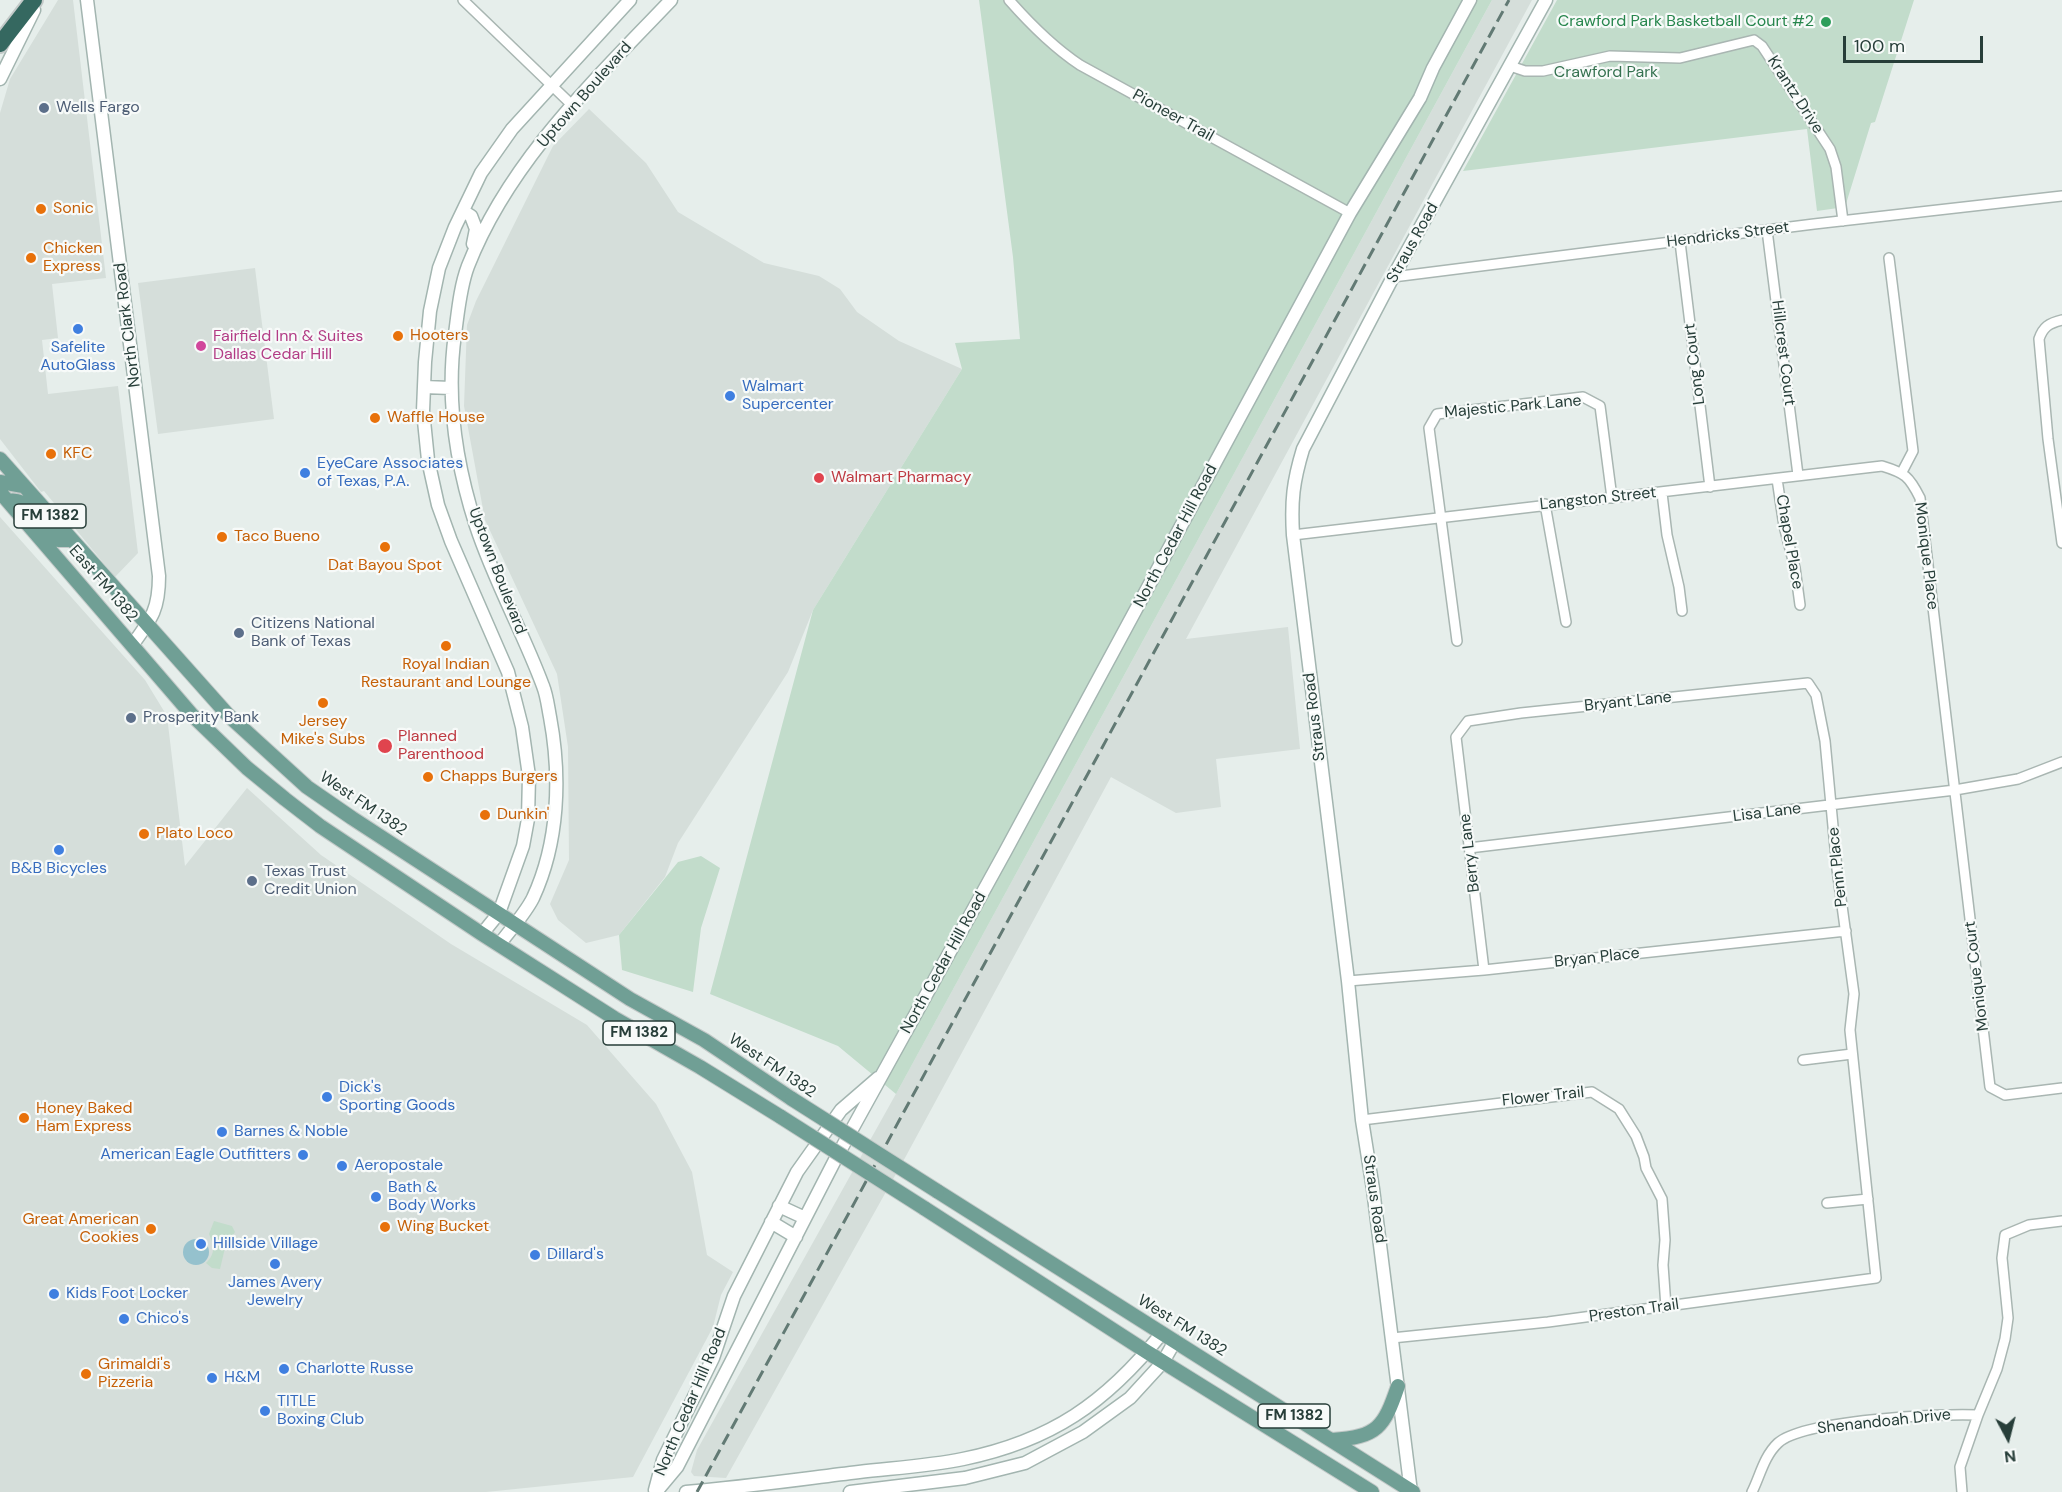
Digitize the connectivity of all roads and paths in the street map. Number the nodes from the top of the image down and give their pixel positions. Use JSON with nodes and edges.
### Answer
{"nodes":[{"id":1,"x":34,"y":0,"type":"edge"},
{"id":2,"x":39,"y":0,"type":"edge"},
{"id":3,"x":87,"y":0,"type":"edge"},
{"id":4,"x":463,"y":0,"type":"edge"},
{"id":5,"x":630,"y":0,"type":"edge"},
{"id":6,"x":671,"y":0,"type":"edge"},
{"id":7,"x":1009,"y":0,"type":"edge"},
{"id":8,"x":1470,"y":0,"type":"edge"},
{"id":9,"x":1546,"y":0,"type":"edge"},
{"id":10,"x":0,"y":44,"type":"edge"},
{"id":11,"x":1510,"y":66,"type":"junction"},
{"id":12,"x":0,"y":78,"type":"edge"},
{"id":13,"x":551,"y":88,"type":"junction"},
{"id":14,"x":572,"y":105,"type":"junction"},
{"id":15,"x":2062,"y":196,"type":"edge"},
{"id":16,"x":463,"y":211,"type":"junction"},
{"id":17,"x":1350,"y":213,"type":"junction"},
{"id":18,"x":1843,"y":221,"type":"junction"},
{"id":19,"x":1767,"y":231,"type":"junction"},
{"id":20,"x":1680,"y":242,"type":"junction"},
{"id":21,"x":1889,"y":258,"type":"dead end"},
{"id":22,"x":466,"y":269,"type":"junction"},
{"id":23,"x":1393,"y":277,"type":"junction"},
{"id":24,"x":2062,"y":320,"type":"edge"},
{"id":25,"x":424,"y":387,"type":"junction"},
{"id":26,"x":451,"y":388,"type":"junction"},
{"id":27,"x":0,"y":459,"type":"edge"},
{"id":28,"x":1902,"y":472,"type":"junction"},
{"id":29,"x":1798,"y":475,"type":"junction"},
{"id":30,"x":1778,"y":479,"type":"junction"},
{"id":31,"x":0,"y":482,"type":"edge"},
{"id":32,"x":23,"y":486,"type":"junction"},
{"id":33,"x":1710,"y":487,"type":"junction"},
{"id":34,"x":1662,"y":493,"type":"junction"},
{"id":35,"x":4,"y":496,"type":"edge"},
{"id":36,"x":1612,"y":498,"type":"junction"},
{"id":37,"x":1545,"y":504,"type":"junction"},
{"id":38,"x":1441,"y":517,"type":"junction"},
{"id":39,"x":1293,"y":535,"type":"junction"},
{"id":40,"x":72,"y":540,"type":"junction"},
{"id":41,"x":2062,"y":543,"type":"edge"},
{"id":42,"x":1800,"y":605,"type":"dead end"},
{"id":43,"x":1682,"y":611,"type":"dead end"},
{"id":44,"x":1566,"y":622,"type":"dead end"},
{"id":45,"x":147,"y":625,"type":"junction"},
{"id":46,"x":1457,"y":641,"type":"dead end"},
{"id":47,"x":133,"y":644,"type":"junction"},
{"id":48,"x":1808,"y":682,"type":"joint"},
{"id":49,"x":1456,"y":736,"type":"joint"},
{"id":50,"x":2062,"y":762,"type":"edge"},
{"id":51,"x":1955,"y":790,"type":"junction"},
{"id":52,"x":1832,"y":805,"type":"junction"},
{"id":53,"x":1469,"y":848,"type":"junction"},
{"id":54,"x":499,"y":913,"type":"junction"},
{"id":55,"x":515,"y":924,"type":"junction"},
{"id":56,"x":1846,"y":932,"type":"junction"},
{"id":57,"x":482,"y":934,"type":"junction"},
{"id":58,"x":499,"y":945,"type":"junction"},
{"id":59,"x":1484,"y":970,"type":"junction"},
{"id":60,"x":1348,"y":981,"type":"junction"},
{"id":61,"x":1852,"y":1054,"type":"junction"},
{"id":62,"x":1803,"y":1060,"type":"dead end"},
{"id":63,"x":884,"y":1073,"type":"junction"},
{"id":64,"x":2062,"y":1088,"type":"edge"},
{"id":65,"x":1362,"y":1120,"type":"junction"},
{"id":66,"x":1868,"y":1199,"type":"junction"},
{"id":67,"x":1827,"y":1203,"type":"dead end"},
{"id":68,"x":779,"y":1206,"type":"junction"},
{"id":69,"x":805,"y":1218,"type":"junction"},
{"id":70,"x":2062,"y":1221,"type":"edge"},
{"id":71,"x":771,"y":1222,"type":"junction"},
{"id":72,"x":796,"y":1237,"type":"junction"},
{"id":73,"x":1876,"y":1278,"type":"joint"},
{"id":74,"x":1666,"y":1307,"type":"junction"},
{"id":75,"x":1162,"y":1333,"type":"junction"},
{"id":76,"x":1392,"y":1338,"type":"junction"},
{"id":77,"x":1175,"y":1341,"type":"junction"},
{"id":78,"x":1147,"y":1352,"type":"junction"},
{"id":79,"x":1163,"y":1362,"type":"junction"},
{"id":80,"x":1398,"y":1386,"type":"junction"},
{"id":81,"x":1978,"y":1415,"type":"junction"},
{"id":82,"x":1332,"y":1440,"type":"junction"},
{"id":83,"x":738,"y":1490,"type":"edge"},
{"id":84,"x":656,"y":1492,"type":"edge"},
{"id":85,"x":686,"y":1492,"type":"edge"},
{"id":86,"x":850,"y":1492,"type":"edge"},
{"id":87,"x":1372,"y":1492,"type":"edge"},
{"id":88,"x":1412,"y":1492,"type":"edge"},
{"id":89,"x":1752,"y":1492,"type":"edge"},
{"id":90,"x":1962,"y":1492,"type":"edge"}],
"edges":[{"from":1,"to":10,"type":"highway"},
{"from":2,"to":12,"type":"street"},
{"from":3,"to":45,"type":"street","name":"North Clark Road"},
{"from":4,"to":13,"type":"street"},
{"from":5,"to":13,"type":"street","name":"Uptown Boulevard"},
{"from":6,"to":14,"type":"street","name":"Uptown Boulevard"},
{"from":7,"to":17,"type":"street","name":"Pioneer Trail"},
{"from":8,"to":17,"type":"street","name":"North Cedar Hill Road"},
{"from":9,"to":11,"type":"street","name":"Straus Road"},
{"from":11,"to":18,"type":"street","name":"Krantz Drive"},
{"from":11,"to":23,"type":"street","name":"Straus Road"},
{"from":13,"to":14,"type":"street"},
{"from":13,"to":16,"type":"street","name":"Uptown Boulevard"},
{"from":14,"to":22,"type":"street","name":"Uptown Boulevard"},
{"from":15,"to":18,"type":"street","name":"Hendricks Street"},
{"from":16,"to":22,"type":"street"},
{"from":16,"to":25,"type":"street","name":"Uptown Boulevard"},
{"from":17,"to":63,"type":"street","name":"North Cedar Hill Road"},
{"from":18,"to":19,"type":"street","name":"Hendricks Street"},
{"from":19,"to":20,"type":"street","name":"Hendricks Street"},
{"from":19,"to":29,"type":"street","name":"Hillcrest Court"},
{"from":20,"to":23,"type":"street","name":"Hendricks Street"},
{"from":20,"to":33,"type":"street","name":"Long Court"},
{"from":21,"to":28,"type":"street"},
{"from":22,"to":26,"type":"street","name":"Uptown Boulevard"},
{"from":23,"to":39,"type":"street","name":"Straus Road"},
{"from":24,"to":41,"type":"street"},
{"from":25,"to":26,"type":"street"},
{"from":25,"to":54,"type":"street","name":"Uptown Boulevard"},
{"from":26,"to":55,"type":"street","name":"Uptown Boulevard"},
{"from":27,"to":32,"type":"main road","name":"East FM 1382","number":"FM 1382"},
{"from":28,"to":29,"type":"street","name":"Langston Street"},
{"from":28,"to":51,"type":"street","name":"Monique Place"},
{"from":29,"to":30,"type":"street","name":"Langston Street"},
{"from":30,"to":33,"type":"street","name":"Langston Street"},
{"from":30,"to":42,"type":"street","name":"Chapel Place"},
{"from":31,"to":32,"type":"main road"},
{"from":32,"to":40,"type":"main road","name":"East FM 1382","number":"FM 1382"},
{"from":33,"to":34,"type":"street","name":"Langston Street"},
{"from":34,"to":36,"type":"street","name":"Langston Street"},
{"from":34,"to":43,"type":"street"},
{"from":35,"to":40,"type":"main road"},
{"from":35,"to":47,"type":"main road","name":"East FM 1382","number":"FM 1382"},
{"from":36,"to":37,"type":"street","name":"Langston Street"},
{"from":36,"to":38,"type":"street","name":"Majestic Park Lane"},
{"from":37,"to":38,"type":"street","name":"Langston Street"},
{"from":37,"to":44,"type":"street"},
{"from":38,"to":39,"type":"street","name":"Langston Street"},
{"from":38,"to":46,"type":"street"},
{"from":39,"to":60,"type":"street","name":"Straus Road"},
{"from":40,"to":45,"type":"main road","name":"East FM 1382","number":"FM 1382"},
{"from":45,"to":47,"type":"street","name":"North Clark Road"},
{"from":45,"to":54,"type":"main road","name":"West FM 1382","number":"FM 1382"},
{"from":47,"to":57,"type":"main road","number":"FM 1382"},
{"from":48,"to":49,"type":"street","name":"Bryant Lane"},
{"from":48,"to":52,"type":"street","name":"Penn Place"},
{"from":49,"to":53,"type":"street","name":"Berry Lane"},
{"from":50,"to":51,"type":"street","name":"Lisa Lane"},
{"from":51,"to":52,"type":"street","name":"Lisa Lane"},
{"from":51,"to":64,"type":"street","name":"Monique Court"},
{"from":52,"to":53,"type":"street","name":"Lisa Lane"},
{"from":52,"to":56,"type":"street","name":"Penn Place"},
{"from":53,"to":59,"type":"street","name":"Berry Lane"},
{"from":54,"to":55,"type":"main road","name":"West FM 1382","number":"FM 1382"},
{"from":54,"to":57,"type":"street","name":"Uptown Boulevard"},
{"from":55,"to":58,"type":"street","name":"Uptown Boulevard"},
{"from":55,"to":75,"type":"main road","name":"West FM 1382","number":"FM 1382","bridge":true},
{"from":56,"to":59,"type":"street","name":"Bryan Place"},
{"from":56,"to":61,"type":"street","name":"Penn Place"},
{"from":57,"to":58,"type":"main road","number":"FM 1382"},
{"from":58,"to":78,"type":"main road","number":"FM 1382","bridge":true},
{"from":59,"to":60,"type":"street","name":"Bryan Place"},
{"from":60,"to":65,"type":"street","name":"Straus Road"},
{"from":61,"to":62,"type":"street"},
{"from":61,"to":66,"type":"street","name":"Penn Place"},
{"from":63,"to":68,"type":"street","name":"North Cedar Hill Road"},
{"from":63,"to":69,"type":"street","name":"North Cedar Hill Road"},
{"from":65,"to":74,"type":"street","name":"Flower Trail"},
{"from":65,"to":76,"type":"street","name":"Straus Road"},
{"from":66,"to":67,"type":"street"},
{"from":66,"to":73,"type":"street","name":"Penn Place"},
{"from":68,"to":69,"type":"street"},
{"from":68,"to":71,"type":"street","name":"North Cedar Hill Road"},
{"from":69,"to":72,"type":"street","name":"North Cedar Hill Road"},
{"from":70,"to":81,"type":"street"},
{"from":71,"to":72,"type":"street"},
{"from":71,"to":84,"type":"street","name":"North Cedar Hill Road"},
{"from":72,"to":84,"type":"street","name":"North Cedar Hill Road"},
{"from":73,"to":74,"type":"street","name":"Preston Trail"},
{"from":74,"to":76,"type":"street","name":"Preston Trail"},
{"from":75,"to":77,"type":"main road","name":"West FM 1382","number":"FM 1382"},
{"from":75,"to":78,"type":"street"},
{"from":76,"to":80,"type":"street","name":"Straus Road"},
{"from":77,"to":79,"type":"street"},
{"from":77,"to":82,"type":"main road","name":"West FM 1382","number":"FM 1382"},
{"from":78,"to":79,"type":"main road","number":"FM 1382"},
{"from":78,"to":83,"type":"street"},
{"from":79,"to":86,"type":"street"},
{"from":79,"to":87,"type":"main road","number":"FM 1382"},
{"from":80,"to":82,"type":"main road"},
{"from":80,"to":88,"type":"street","name":"Straus Road"},
{"from":81,"to":89,"type":"street","name":"Shenandoah Drive"},
{"from":81,"to":90,"type":"street"},
{"from":82,"to":88,"type":"main road","name":"West FM 1382","number":"FM 1382"},
{"from":83,"to":85,"type":"street"}]}
